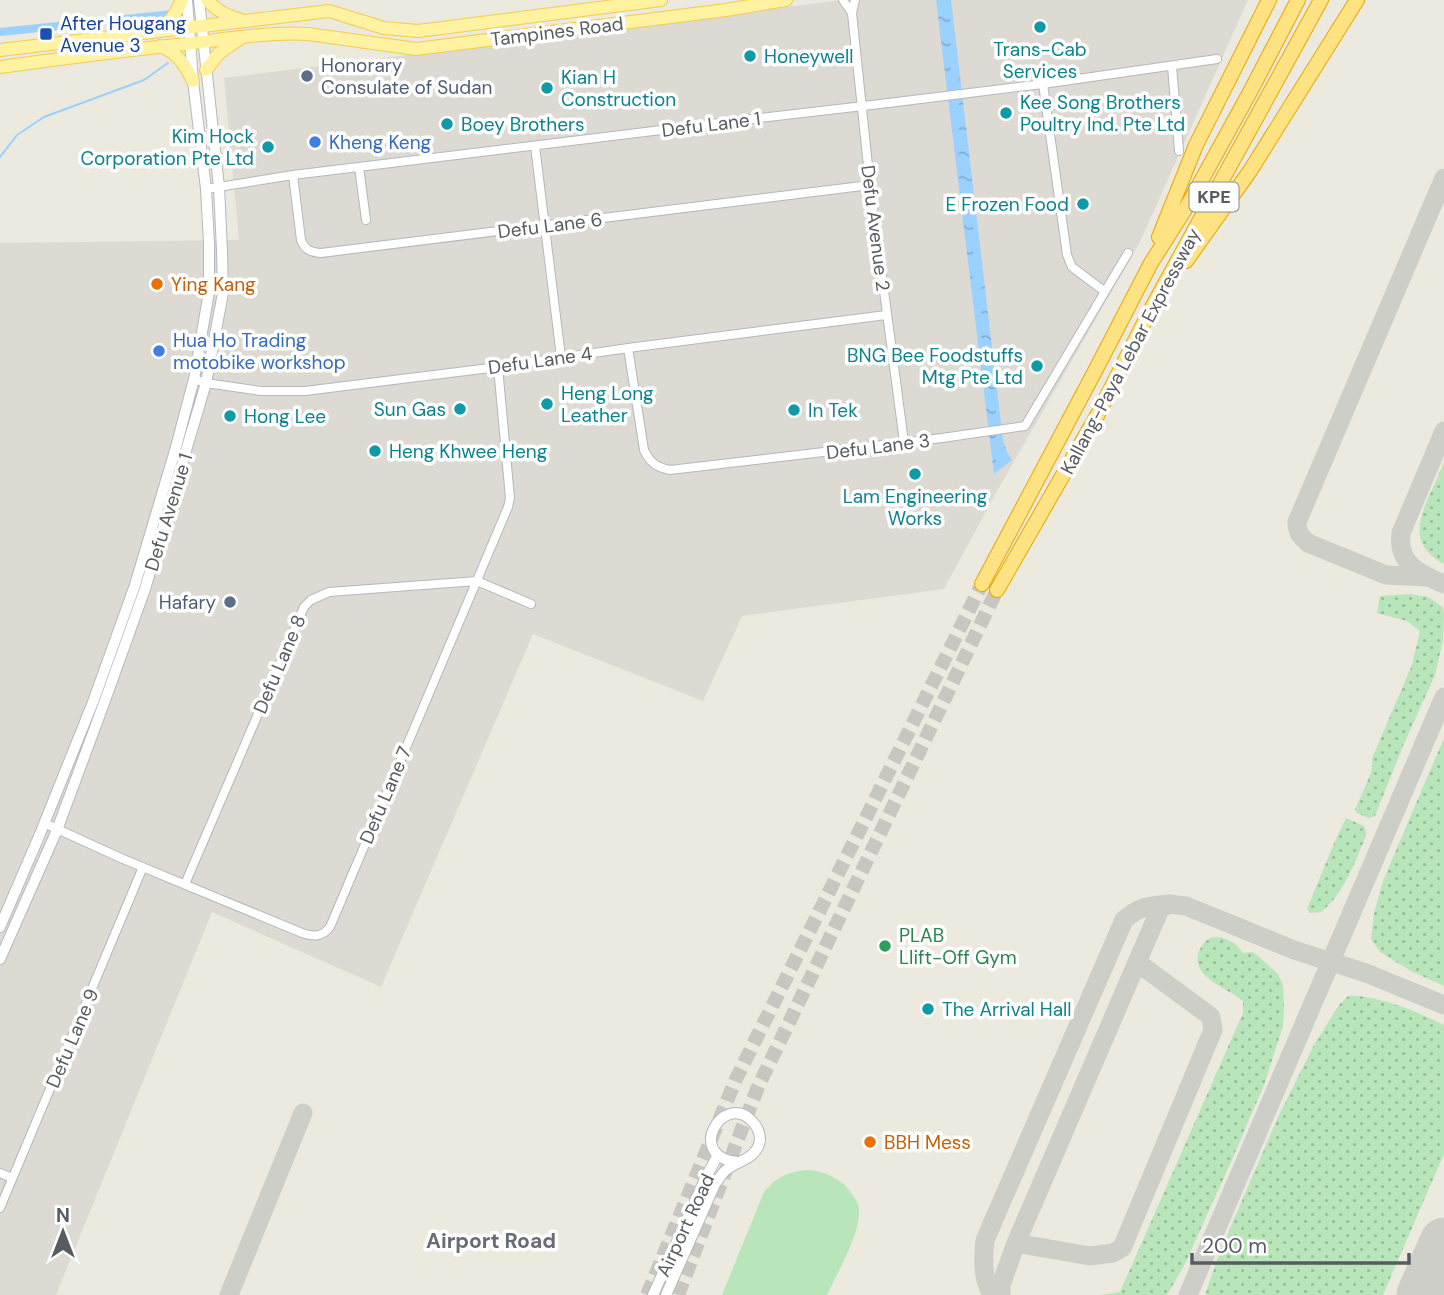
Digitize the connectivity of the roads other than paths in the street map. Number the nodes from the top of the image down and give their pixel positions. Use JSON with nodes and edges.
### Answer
{"nodes":[{"id":1,"x":184,"y":0,"type":"edge"},
{"id":2,"x":199,"y":0,"type":"edge"},
{"id":3,"x":207,"y":0,"type":"edge"},
{"id":4,"x":661,"y":0,"type":"edge"},
{"id":5,"x":786,"y":0,"type":"edge"},
{"id":6,"x":844,"y":0,"type":"edge"},
{"id":7,"x":855,"y":0,"type":"edge"},
{"id":8,"x":1269,"y":0,"type":"edge"},
{"id":9,"x":1298,"y":0,"type":"edge"},
{"id":10,"x":1321,"y":0,"type":"edge"},
{"id":11,"x":1357,"y":0,"type":"edge"},
{"id":12,"x":635,"y":2,"type":"edge"},
{"id":13,"x":591,"y":5,"type":"edge"},
{"id":14,"x":852,"y":13,"type":"junction"},
{"id":15,"x":246,"y":21,"type":"junction"},
{"id":16,"x":195,"y":27,"type":"junction"},
{"id":17,"x":151,"y":33,"type":"junction"},
{"id":18,"x":245,"y":36,"type":"junction"},
{"id":19,"x":197,"y":42,"type":"junction"},
{"id":20,"x":160,"y":46,"type":"junction"},
{"id":21,"x":0,"y":50,"type":"edge"},
{"id":22,"x":1217,"y":59,"type":"dead end"},
{"id":23,"x":1172,"y":66,"type":"junction"},
{"id":24,"x":0,"y":67,"type":"edge"},
{"id":25,"x":206,"y":70,"type":"junction"},
{"id":26,"x":193,"y":81,"type":"junction"},
{"id":27,"x":1043,"y":84,"type":"junction"},
{"id":28,"x":861,"y":107,"type":"junction"},
{"id":29,"x":535,"y":146,"type":"junction"},
{"id":30,"x":1179,"y":151,"type":"dead end"},
{"id":31,"x":359,"y":167,"type":"junction"},
{"id":32,"x":293,"y":175,"type":"junction"},
{"id":33,"x":870,"y":185,"type":"junction"},
{"id":34,"x":219,"y":187,"type":"junction"},
{"id":35,"x":206,"y":189,"type":"junction"},
{"id":36,"x":366,"y":220,"type":"dead end"},
{"id":37,"x":545,"y":226,"type":"junction"},
{"id":38,"x":1128,"y":253,"type":"dead end"},
{"id":39,"x":1151,"y":263,"type":"junction"},
{"id":40,"x":1104,"y":291,"type":"junction"},
{"id":41,"x":1161,"y":293,"type":"junction"},
{"id":42,"x":886,"y":315,"type":"junction"},
{"id":43,"x":628,"y":348,"type":"junction"},
{"id":44,"x":561,"y":357,"type":"junction"},
{"id":45,"x":498,"y":367,"type":"junction"},
{"id":46,"x":194,"y":379,"type":"junction"},
{"id":47,"x":206,"y":383,"type":"junction"},
{"id":48,"x":904,"y":442,"type":"junction"},
{"id":49,"x":477,"y":582,"type":"junction"},
{"id":50,"x":982,"y":584,"type":"tunnel mouth"},
{"id":51,"x":997,"y":590,"type":"tunnel mouth"},
{"id":52,"x":531,"y":604,"type":"dead end"},
{"id":53,"x":44,"y":823,"type":"junction"},
{"id":54,"x":57,"y":830,"type":"junction"},
{"id":55,"x":143,"y":867,"type":"junction"},
{"id":56,"x":185,"y":884,"type":"junction"},
{"id":57,"x":0,"y":927,"type":"edge"},
{"id":58,"x":0,"y":959,"type":"edge"},
{"id":59,"x":718,"y":1155,"type":"junction"},
{"id":60,"x":738,"y":1162,"type":"junction"},
{"id":61,"x":0,"y":1173,"type":"edge"},
{"id":62,"x":12,"y":1178,"type":"junction"},
{"id":63,"x":0,"y":1208,"type":"edge"},
{"id":64,"x":653,"y":1295,"type":"edge"},
{"id":65,"x":666,"y":1295,"type":"edge"}],
"edges":[{"from":1,"to":16,"type":"main road"},
{"from":1,"to":17,"type":"main road"},
{"from":2,"to":16,"type":"main road"},
{"from":3,"to":15,"type":"main road"},
{"from":4,"to":12,"type":"main road","name":"Tampines Road"},
{"from":5,"to":18,"type":"main road","name":"Tampines Road"},
{"from":6,"to":14,"type":"street","name":"Defu Avenue 2"},
{"from":7,"to":14,"type":"street","name":"Defu Avenue 2"},
{"from":8,"to":39,"type":"highway"},
{"from":9,"to":39,"type":"highway","name":"Kallang-Paya Lebar Expressway","number":"KPE"},
{"from":10,"to":41,"type":"highway","name":"Kallang-Paya Lebar Expressway","number":"KPE"},
{"from":11,"to":41,"type":"highway"},
{"from":12,"to":13,"type":"main road","name":"Tampines Road"},
{"from":13,"to":15,"type":"main road","name":"Tampines Road"},
{"from":14,"to":28,"type":"street","name":"Defu Avenue 2"},
{"from":15,"to":16,"type":"main road","name":"Tampines Road"},
{"from":16,"to":17,"type":"main road","name":"Tampines Road"},
{"from":16,"to":19,"type":"main road"},
{"from":17,"to":21,"type":"main road","name":"Tampines Road"},
{"from":18,"to":19,"type":"main road","name":"Tampines Road"},
{"from":18,"to":25,"type":"main road"},
{"from":19,"to":20,"type":"main road","name":"Tampines Road"},
{"from":19,"to":25,"type":"main road","name":"Defu Avenue 1"},
{"from":19,"to":26,"type":"main road","name":"Defu Avenue 1"},
{"from":20,"to":24,"type":"main road","name":"Tampines Road"},
{"from":20,"to":26,"type":"main road"},
{"from":22,"to":23,"type":"street","name":"Defu Lane 1"},
{"from":23,"to":27,"type":"street","name":"Defu Lane 1"},
{"from":23,"to":30,"type":"street"},
{"from":25,"to":34,"type":"main road","name":"Defu Avenue 1"},
{"from":26,"to":35,"type":"main road","name":"Defu Avenue 1"},
{"from":27,"to":28,"type":"street","name":"Defu Lane 1"},
{"from":27,"to":40,"type":"street"},
{"from":28,"to":29,"type":"street","name":"Defu Lane 1"},
{"from":28,"to":33,"type":"street","name":"Defu Avenue 2"},
{"from":29,"to":31,"type":"street","name":"Defu Lane 1"},
{"from":29,"to":37,"type":"street"},
{"from":31,"to":32,"type":"street","name":"Defu Lane 1"},
{"from":31,"to":36,"type":"street"},
{"from":32,"to":34,"type":"street","name":"Defu Lane 1"},
{"from":32,"to":37,"type":"street","name":"Defu Lane 6"},
{"from":33,"to":37,"type":"street","name":"Defu Lane 6"},
{"from":33,"to":42,"type":"street","name":"Defu Avenue 2"},
{"from":34,"to":35,"type":"street","name":"Defu Lane 1"},
{"from":34,"to":47,"type":"main road","name":"Defu Avenue 1"},
{"from":35,"to":46,"type":"main road","name":"Defu Avenue 1"},
{"from":37,"to":44,"type":"street"},
{"from":38,"to":40,"type":"street","name":"Defu Lane 3"},
{"from":39,"to":50,"type":"highway","name":"Kallang-Paya Lebar Expressway","number":"KPE"},
{"from":40,"to":48,"type":"street","name":"Defu Lane 3"},
{"from":41,"to":51,"type":"highway","name":"Kallang-Paya Lebar Expressway","number":"KPE"},
{"from":42,"to":43,"type":"street","name":"Defu Lane 4"},
{"from":42,"to":48,"type":"street","name":"Defu Avenue 2"},
{"from":43,"to":44,"type":"street","name":"Defu Lane 4"},
{"from":43,"to":48,"type":"street","name":"Defu Lane 3"},
{"from":44,"to":45,"type":"street","name":"Defu Lane 4"},
{"from":45,"to":47,"type":"street","name":"Defu Lane 4"},
{"from":45,"to":49,"type":"street","name":"Defu Lane 7"},
{"from":46,"to":47,"type":"street","name":"Defu Lane 4"},
{"from":46,"to":53,"type":"main road","name":"Defu Avenue 1"},
{"from":47,"to":54,"type":"main road","name":"Defu Avenue 1"},
{"from":49,"to":52,"type":"street"},
{"from":49,"to":56,"type":"street","name":"Defu Lane 8"},
{"from":49,"to":56,"type":"street","name":"Defu Lane 7"},
{"from":53,"to":54,"type":"street","name":"Defu Lane 7"},
{"from":53,"to":57,"type":"main road","name":"Defu Avenue 1"},
{"from":54,"to":55,"type":"street","name":"Defu Lane 7"},
{"from":54,"to":58,"type":"main road","name":"Defu Avenue 1"},
{"from":55,"to":56,"type":"street","name":"Defu Lane 7"},
{"from":55,"to":62,"type":"street","name":"Defu Lane 9"},
{"from":59,"to":60,"type":"main road","name":"Airport Road"},
{"from":59,"to":60,"type":"main road","name":"Airport Road"},
{"from":59,"to":64,"type":"main road","name":"Airport Road"},
{"from":60,"to":65,"type":"main road","name":"Airport Road"},
{"from":61,"to":62,"type":"street"},
{"from":62,"to":63,"type":"street","name":"Defu Lane 9"}]}
